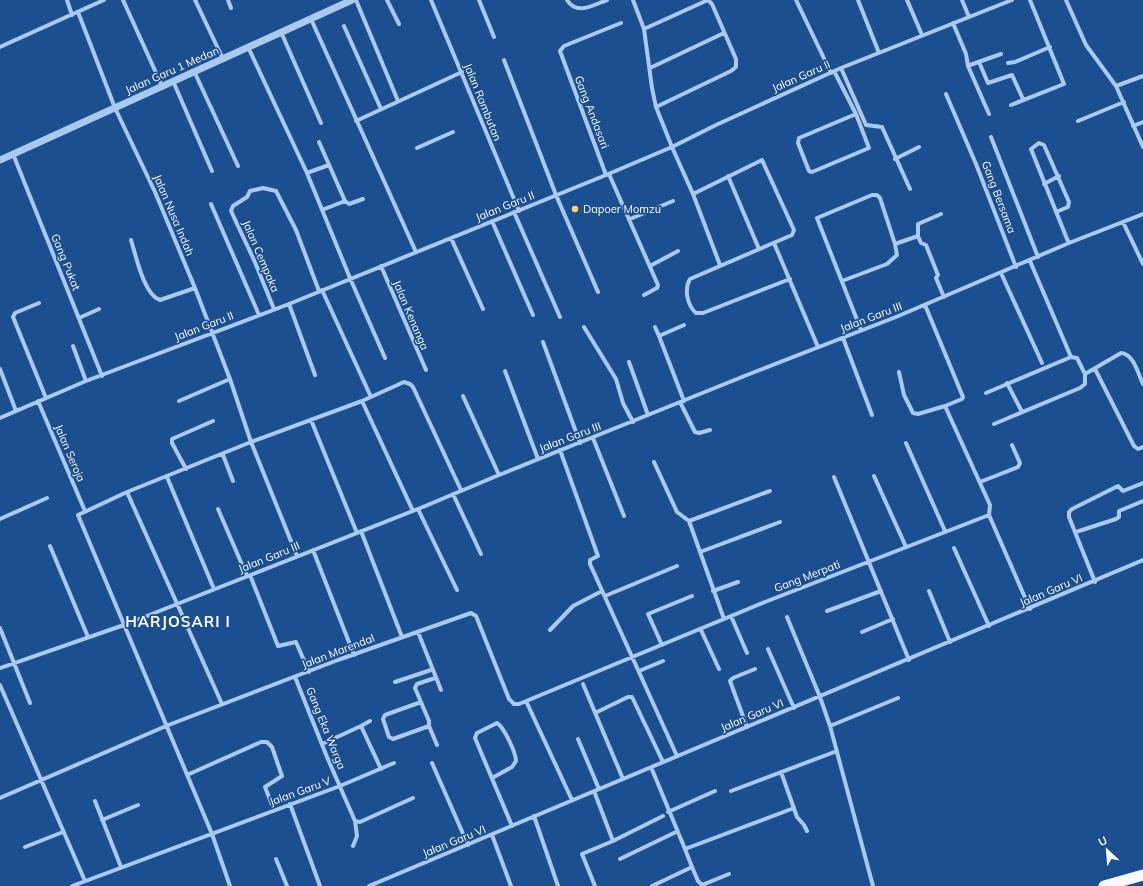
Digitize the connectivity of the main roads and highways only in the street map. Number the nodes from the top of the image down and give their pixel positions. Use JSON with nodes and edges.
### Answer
{"nodes":[{"id":1,"x":1143,"y":875,"type":"edge"},
{"id":2,"x":1104,"y":886,"type":"edge"}],
"edges":[{"from":1,"to":2,"type":"highway"}]}
